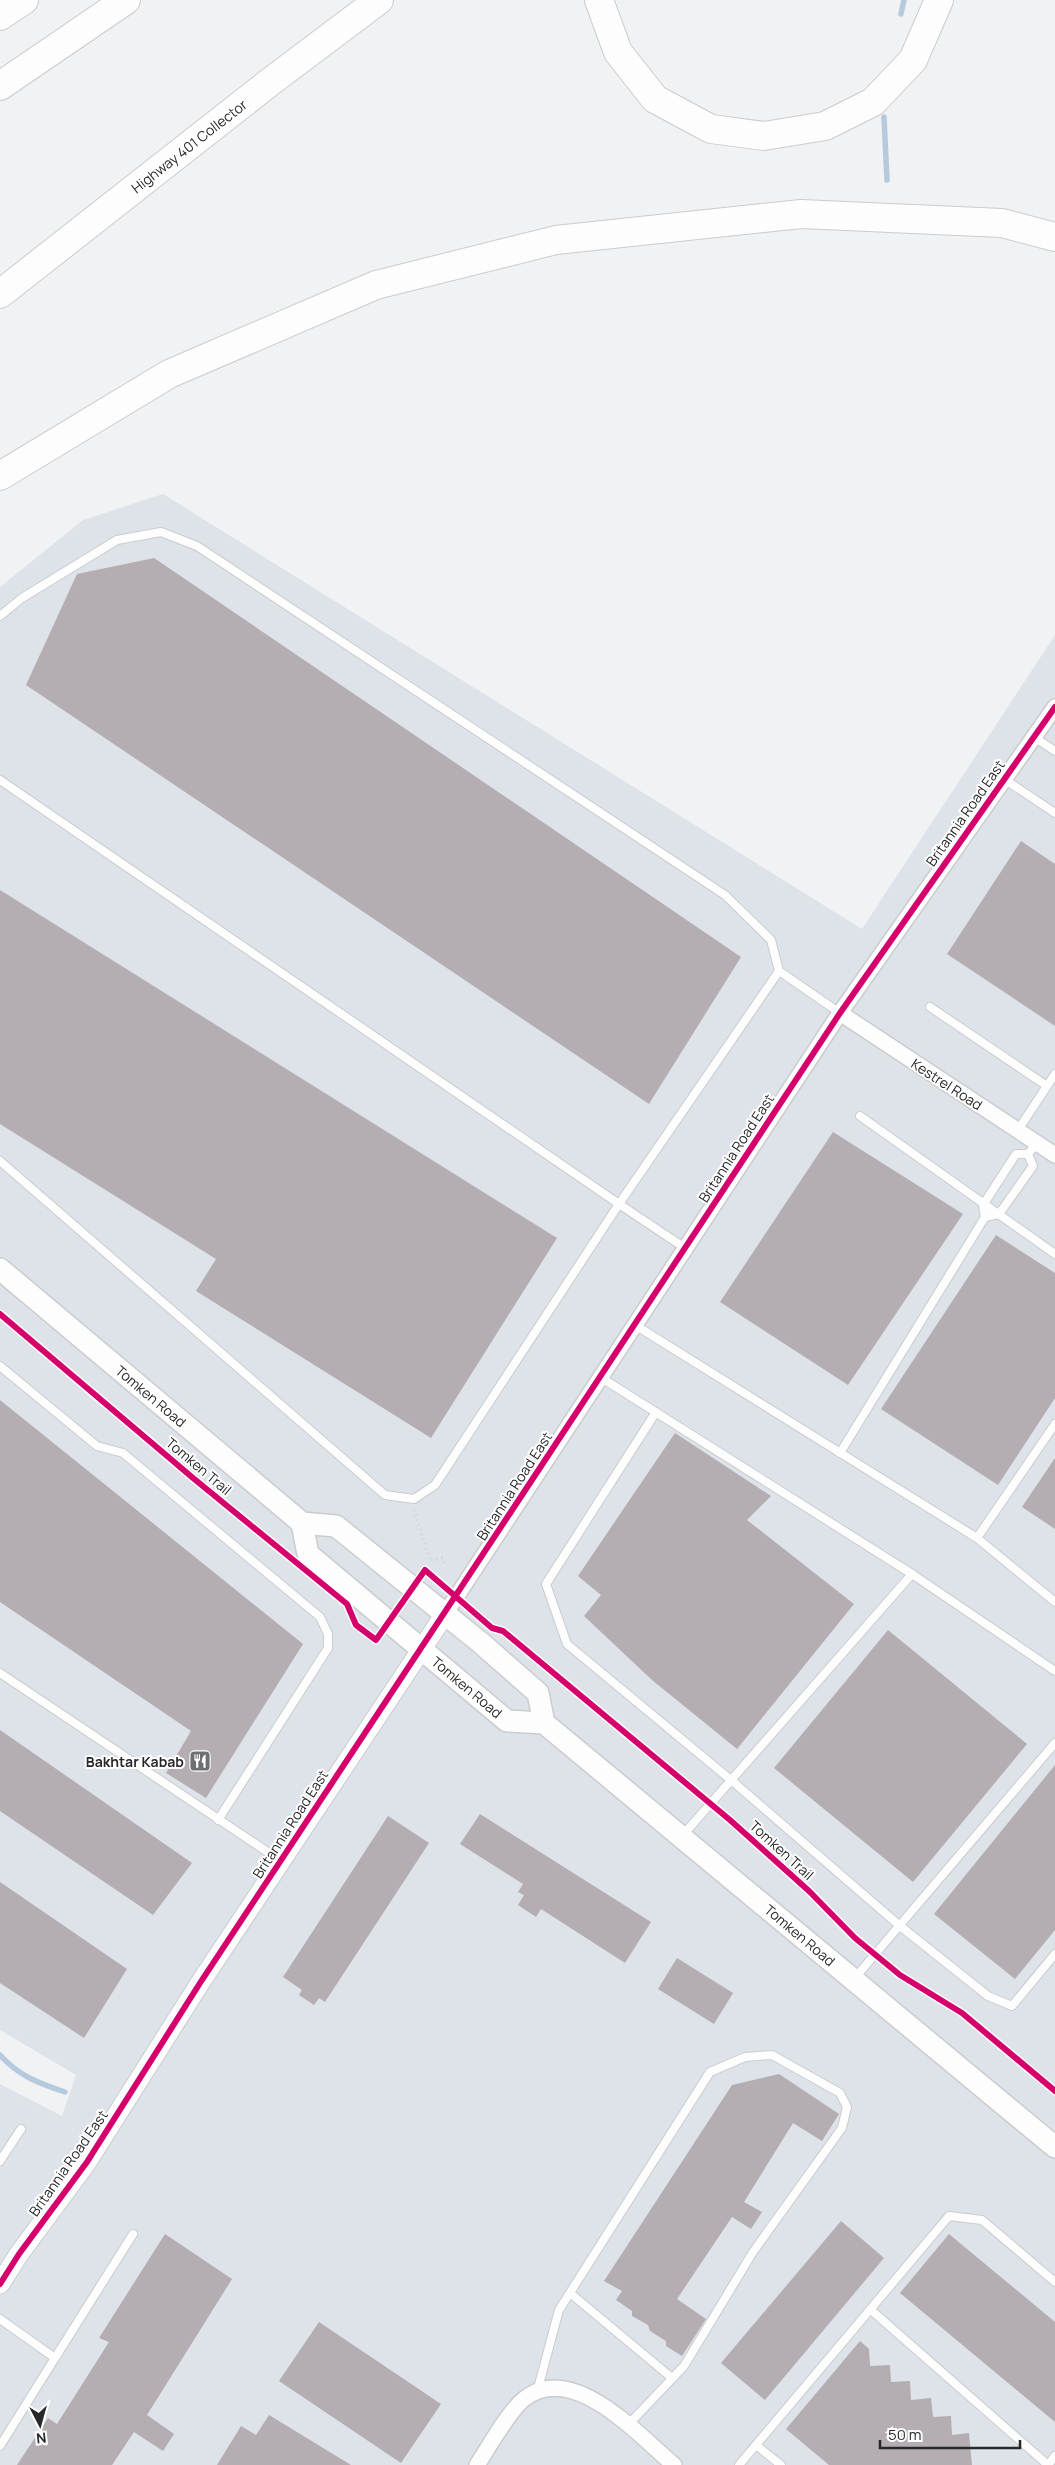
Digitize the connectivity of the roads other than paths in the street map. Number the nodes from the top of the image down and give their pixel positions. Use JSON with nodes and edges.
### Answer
{"nodes":[{"id":1,"x":24,"y":0,"type":"edge"},
{"id":2,"x":126,"y":0,"type":"edge"},
{"id":3,"x":379,"y":0,"type":"edge"},
{"id":4,"x":599,"y":0,"type":"edge"},
{"id":5,"x":939,"y":0,"type":"edge"},
{"id":6,"x":0,"y":16,"type":"edge"},
{"id":7,"x":0,"y":86,"type":"edge"},
{"id":8,"x":1055,"y":237,"type":"edge"},
{"id":9,"x":0,"y":294,"type":"edge"},
{"id":10,"x":0,"y":476,"type":"edge"},
{"id":11,"x":0,"y":616,"type":"edge"},
{"id":12,"x":1055,"y":707,"type":"edge"},
{"id":13,"x":1034,"y":737,"type":"junction"},
{"id":14,"x":1055,"y":751,"type":"edge"},
{"id":15,"x":1004,"y":779,"type":"junction"},
{"id":16,"x":0,"y":780,"type":"edge"},
{"id":17,"x":1055,"y":812,"type":"edge"},
{"id":18,"x":779,"y":970,"type":"junction"},
{"id":19,"x":930,"y":1007,"type":"dead end"},
{"id":20,"x":840,"y":1013,"type":"junction"},
{"id":21,"x":1055,"y":1074,"type":"edge"},
{"id":22,"x":1047,"y":1086,"type":"junction"},
{"id":23,"x":860,"y":1116,"type":"dead end"},
{"id":24,"x":1018,"y":1130,"type":"junction"},
{"id":25,"x":1033,"y":1148,"type":"junction"},
{"id":26,"x":1055,"y":1155,"type":"edge"},
{"id":27,"x":0,"y":1161,"type":"edge"},
{"id":28,"x":984,"y":1203,"type":"junction"},
{"id":29,"x":619,"y":1204,"type":"junction"},
{"id":30,"x":999,"y":1214,"type":"junction"},
{"id":31,"x":984,"y":1217,"type":"junction"},
{"id":32,"x":685,"y":1248,"type":"junction"},
{"id":33,"x":1055,"y":1254,"type":"edge"},
{"id":34,"x":0,"y":1269,"type":"edge"},
{"id":35,"x":634,"y":1325,"type":"junction"},
{"id":36,"x":0,"y":1366,"type":"edge"},
{"id":37,"x":600,"y":1377,"type":"junction"},
{"id":38,"x":656,"y":1412,"type":"junction"},
{"id":39,"x":1055,"y":1424,"type":"edge"},
{"id":40,"x":840,"y":1453,"type":"junction"},
{"id":41,"x":302,"y":1523,"type":"junction"},
{"id":42,"x":977,"y":1538,"type":"junction"},
{"id":43,"x":912,"y":1574,"type":"junction"},
{"id":44,"x":1055,"y":1602,"type":"edge"},
{"id":45,"x":445,"y":1614,"type":"junction"},
{"id":46,"x":420,"y":1648,"type":"junction"},
{"id":47,"x":1055,"y":1671,"type":"edge"},
{"id":48,"x":0,"y":1674,"type":"edge"},
{"id":49,"x":544,"y":1723,"type":"junction"},
{"id":50,"x":1055,"y":1743,"type":"edge"},
{"id":51,"x":731,"y":1780,"type":"junction"},
{"id":52,"x":218,"y":1820,"type":"junction"},
{"id":53,"x":681,"y":1836,"type":"junction"},
{"id":54,"x":281,"y":1861,"type":"junction"},
{"id":55,"x":900,"y":1926,"type":"junction"},
{"id":56,"x":1055,"y":1954,"type":"edge"},
{"id":57,"x":854,"y":1979,"type":"junction"},
{"id":58,"x":21,"y":2129,"type":"dead end"},
{"id":59,"x":1055,"y":2148,"type":"edge"},
{"id":60,"x":0,"y":2161,"type":"edge"},
{"id":61,"x":134,"y":2234,"type":"dead end"},
{"id":62,"x":1055,"y":2282,"type":"edge"},
{"id":63,"x":0,"y":2284,"type":"edge"},
{"id":64,"x":570,"y":2293,"type":"junction"},
{"id":65,"x":872,"y":2310,"type":"junction"},
{"id":66,"x":0,"y":2319,"type":"edge"},
{"id":67,"x":55,"y":2358,"type":"junction"},
{"id":68,"x":672,"y":2378,"type":"junction"},
{"id":69,"x":537,"y":2393,"type":"junction"},
{"id":70,"x":627,"y":2426,"type":"junction"},
{"id":71,"x":756,"y":2445,"type":"junction"},
{"id":72,"x":0,"y":2446,"type":"edge"},
{"id":73,"x":1055,"y":2456,"type":"edge"},
{"id":74,"x":477,"y":2465,"type":"edge"},
{"id":75,"x":674,"y":2465,"type":"edge"},
{"id":76,"x":739,"y":2465,"type":"edge"},
{"id":77,"x":781,"y":2465,"type":"edge"},
{"id":78,"x":1048,"y":2465,"type":"edge"}],
"edges":[{"from":1,"to":6,"type":"highway"},
{"from":2,"to":7,"type":"highway"},
{"from":3,"to":9,"type":"highway","name":"Highway 401 Collector"},
{"from":4,"to":5,"type":"highway"},
{"from":8,"to":10,"type":"highway"},
{"from":11,"to":18,"type":"lane"},
{"from":12,"to":13,"type":"street","name":"Britannia Road East"},
{"from":13,"to":14,"type":"lane"},
{"from":13,"to":15,"type":"street","name":"Britannia Road East"},
{"from":15,"to":17,"type":"lane"},
{"from":15,"to":20,"type":"street","name":"Britannia Road East"},
{"from":16,"to":29,"type":"lane"},
{"from":18,"to":20,"type":"lane"},
{"from":18,"to":29,"type":"lane"},
{"from":19,"to":22,"type":"lane"},
{"from":20,"to":24,"type":"street","name":"Kestrel Road"},
{"from":20,"to":32,"type":"street","name":"Britannia Road East"},
{"from":21,"to":22,"type":"lane"},
{"from":22,"to":24,"type":"lane"},
{"from":23,"to":28,"type":"lane"},
{"from":24,"to":25,"type":"street","name":"Kestrel Road"},
{"from":25,"to":26,"type":"street","name":"Kestrel Road"},
{"from":25,"to":28,"type":"lane"},
{"from":25,"to":30,"type":"lane"},
{"from":27,"to":29,"type":"lane"},
{"from":28,"to":30,"type":"lane"},
{"from":28,"to":31,"type":"lane"},
{"from":29,"to":32,"type":"lane"},
{"from":30,"to":31,"type":"lane"},
{"from":30,"to":33,"type":"lane"},
{"from":31,"to":40,"type":"lane"},
{"from":32,"to":35,"type":"street","name":"Britannia Road East"},
{"from":34,"to":41,"type":"main road","name":"Tomken Road"},
{"from":35,"to":37,"type":"street","name":"Britannia Road East"},
{"from":35,"to":40,"type":"lane"},
{"from":36,"to":52,"type":"lane"},
{"from":37,"to":38,"type":"lane"},
{"from":37,"to":45,"type":"street","name":"Britannia Road East"},
{"from":38,"to":43,"type":"lane"},
{"from":38,"to":51,"type":"lane"},
{"from":39,"to":42,"type":"lane"},
{"from":40,"to":42,"type":"lane"},
{"from":41,"to":45,"type":"main road"},
{"from":41,"to":46,"type":"main road","name":"Tomken Road"},
{"from":42,"to":44,"type":"lane"},
{"from":43,"to":47,"type":"lane"},
{"from":43,"to":51,"type":"lane"},
{"from":45,"to":46,"type":"street","name":"Britannia Road East"},
{"from":45,"to":49,"type":"main road"},
{"from":46,"to":49,"type":"main road","name":"Tomken Road"},
{"from":46,"to":54,"type":"street","name":"Britannia Road East"},
{"from":48,"to":52,"type":"lane"},
{"from":49,"to":53,"type":"main road","name":"Tomken Road"},
{"from":50,"to":55,"type":"lane"},
{"from":51,"to":53,"type":"lane"},
{"from":51,"to":55,"type":"lane"},
{"from":52,"to":54,"type":"lane"},
{"from":53,"to":57,"type":"main road","name":"Tomken Road"},
{"from":54,"to":63,"type":"street","name":"Britannia Road East"},
{"from":55,"to":56,"type":"lane"},
{"from":55,"to":57,"type":"lane"},
{"from":57,"to":59,"type":"main road","name":"Tomken Road"},
{"from":58,"to":60,"type":"lane"},
{"from":61,"to":67,"type":"lane"},
{"from":62,"to":65,"type":"lane"},
{"from":64,"to":68,"type":"lane"},
{"from":64,"to":68,"type":"lane"},
{"from":64,"to":69,"type":"lane"},
{"from":65,"to":71,"type":"lane"},
{"from":65,"to":78,"type":"lane"},
{"from":66,"to":67,"type":"lane"},
{"from":67,"to":72,"type":"lane"},
{"from":68,"to":70,"type":"lane"},
{"from":69,"to":70,"type":"street"},
{"from":69,"to":74,"type":"street"},
{"from":70,"to":75,"type":"street"},
{"from":71,"to":76,"type":"lane"},
{"from":71,"to":77,"type":"lane"},
{"from":73,"to":78,"type":"lane"}]}
